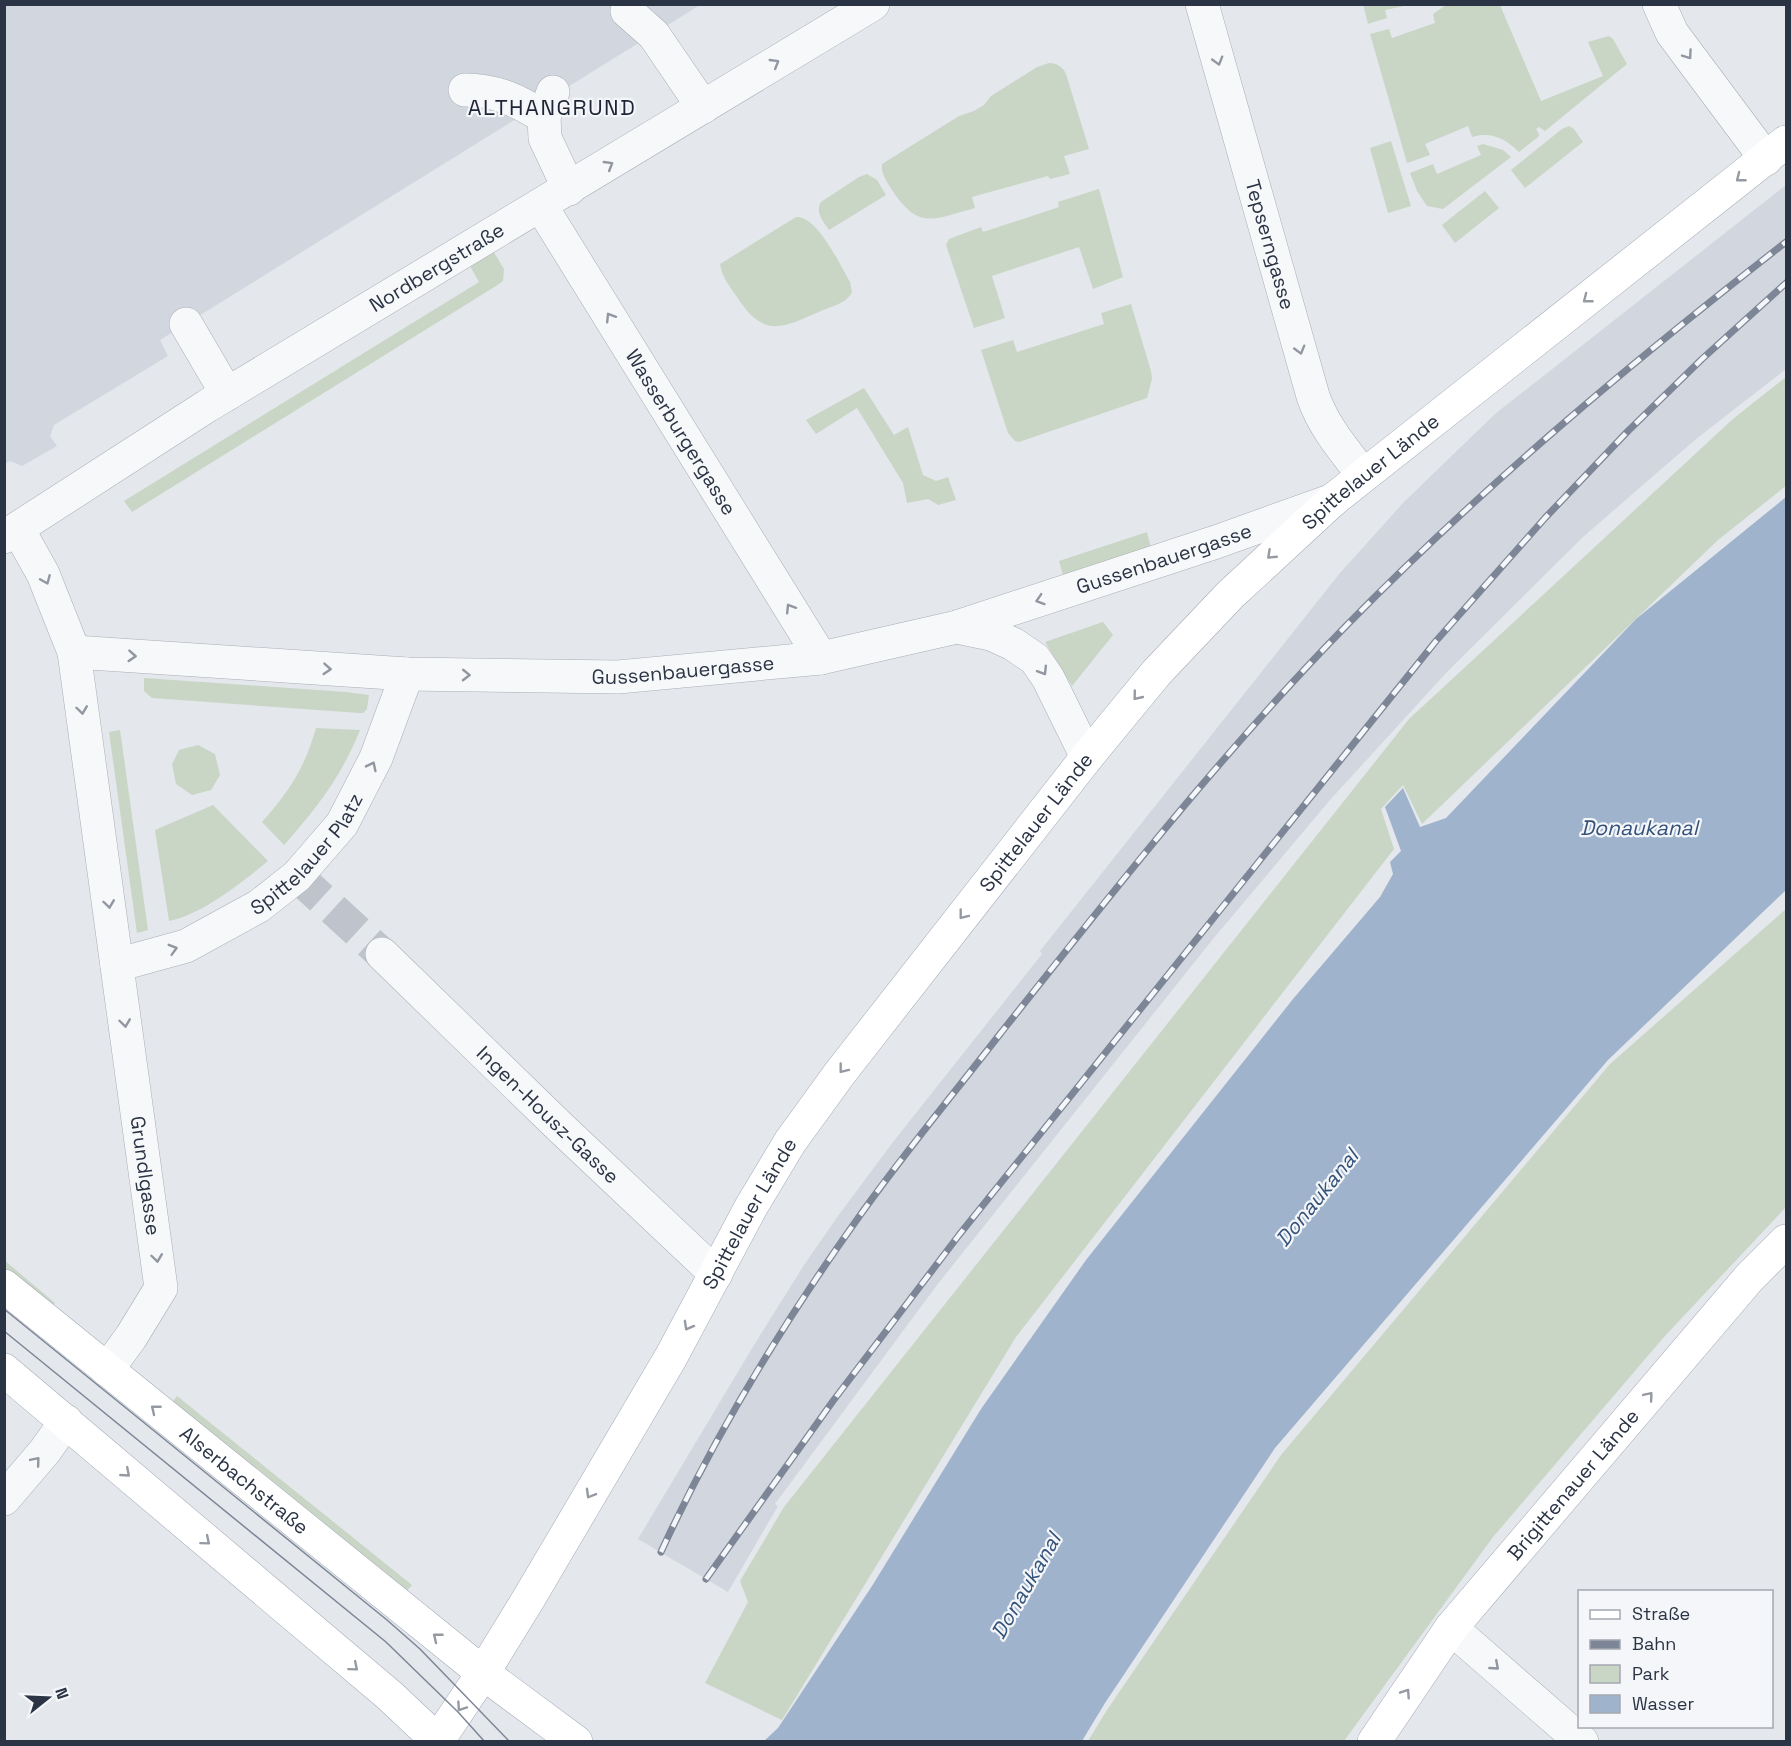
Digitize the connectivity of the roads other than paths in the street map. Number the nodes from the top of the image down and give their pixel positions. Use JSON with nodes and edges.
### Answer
{"nodes":[{"id":1,"x":873,"y":4,"type":"edge"},
{"id":2,"x":1202,"y":4,"type":"edge"},
{"id":3,"x":1659,"y":4,"type":"edge"},
{"id":4,"x":627,"y":11,"type":"dead end"},
{"id":5,"x":465,"y":90,"type":"dead end"},
{"id":6,"x":703,"y":107,"type":"junction"},
{"id":7,"x":1776,"y":150,"type":"edge"},
{"id":8,"x":569,"y":189,"type":"junction"},
{"id":9,"x":541,"y":206,"type":"junction"},
{"id":10,"x":186,"y":324,"type":"dead end"},
{"id":11,"x":227,"y":394,"type":"junction"},
{"id":12,"x":1363,"y":475,"type":"junction"},
{"id":13,"x":1334,"y":499,"type":"junction"},
{"id":14,"x":11,"y":533,"type":"edge"},
{"id":15,"x":957,"y":627,"type":"junction"},
{"id":16,"x":74,"y":652,"type":"junction"},
{"id":17,"x":821,"y":658,"type":"junction"},
{"id":18,"x":407,"y":674,"type":"junction"},
{"id":19,"x":1087,"y":757,"type":"junction"},
{"id":20,"x":382,"y":954,"type":"tunnel mouth"},
{"id":21,"x":117,"y":965,"type":"junction"},
{"id":22,"x":1786,"y":1241,"type":"edge"},
{"id":23,"x":716,"y":1274,"type":"junction"},
{"id":24,"x":4,"y":1286,"type":"edge"},
{"id":25,"x":4,"y":1370,"type":"edge"},
{"id":26,"x":107,"y":1370,"type":"junction"},
{"id":27,"x":66,"y":1421,"type":"junction"},
{"id":28,"x":4,"y":1499,"type":"edge"},
{"id":29,"x":1451,"y":1628,"type":"junction"},
{"id":30,"x":483,"y":1673,"type":"junction"},
{"id":31,"x":438,"y":1741,"type":"edge"},
{"id":32,"x":576,"y":1742,"type":"edge"},
{"id":33,"x":1374,"y":1742,"type":"edge"},
{"id":34,"x":1582,"y":1742,"type":"edge"}],
"edges":[{"from":6,"to":1,"type":"street","name":"Nordbergstraße","one_way":true},
{"from":2,"to":12,"type":"street","name":"Tepserngasse","one_way":true},
{"from":3,"to":7,"type":"street","one_way":true},
{"from":4,"to":6,"type":"street"},
{"from":5,"to":8,"type":"street"},
{"from":8,"to":6,"type":"street","name":"Nordbergstraße","one_way":true},
{"from":7,"to":12,"type":"main road","name":"Spittelauer Lände","one_way":true},
{"from":8,"to":9,"type":"street","name":"Nordbergstraße"},
{"from":9,"to":11,"type":"street","name":"Nordbergstraße"},
{"from":17,"to":9,"type":"street","name":"Wasserburgergasse","one_way":true},
{"from":10,"to":11,"type":"street"},
{"from":11,"to":14,"type":"street","name":"Nordbergstraße"},
{"from":12,"to":13,"type":"main road","name":"Spittelauer Lände"},
{"from":13,"to":15,"type":"street","name":"Gussenbauergasse","one_way":true},
{"from":13,"to":19,"type":"main road","name":"Spittelauer Lände","one_way":true},
{"from":14,"to":16,"type":"street","one_way":true},
{"from":15,"to":17,"type":"street","name":"Gussenbauergasse"},
{"from":15,"to":19,"type":"street","name":"Gussenbauergasse","one_way":true},
{"from":16,"to":18,"type":"street","one_way":true},
{"from":16,"to":21,"type":"street","one_way":true},
{"from":18,"to":17,"type":"street","name":"Gussenbauergasse","one_way":true},
{"from":21,"to":18,"type":"street","name":"Spittelauer Platz","one_way":true},
{"from":19,"to":23,"type":"main road","name":"Spittelauer Lände","one_way":true},
{"from":20,"to":23,"type":"street","name":"Ingen-Housz-Gasse"},
{"from":21,"to":26,"type":"street","name":"Grundlgasse","one_way":true},
{"from":29,"to":22,"type":"main road","name":"Brigittenauer Lände","one_way":true},
{"from":23,"to":30,"type":"main road","name":"Spittelauer Lände","one_way":true},
{"from":24,"to":26,"type":"main road","name":"Alserbachstraße"},
{"from":25,"to":27,"type":"main road"},
{"from":30,"to":26,"type":"main road","name":"Alserbachstraße","one_way":true},
{"from":28,"to":27,"type":"street","one_way":true},
{"from":27,"to":31,"type":"main road","one_way":true},
{"from":33,"to":29,"type":"main road","name":"Brigittenauer Lände","one_way":true},
{"from":29,"to":34,"type":"street","one_way":true},
{"from":30,"to":31,"type":"main road","name":"Spittelauer Lände","one_way":true},
{"from":30,"to":32,"type":"main road","name":"Alserbachstraße"}]}
